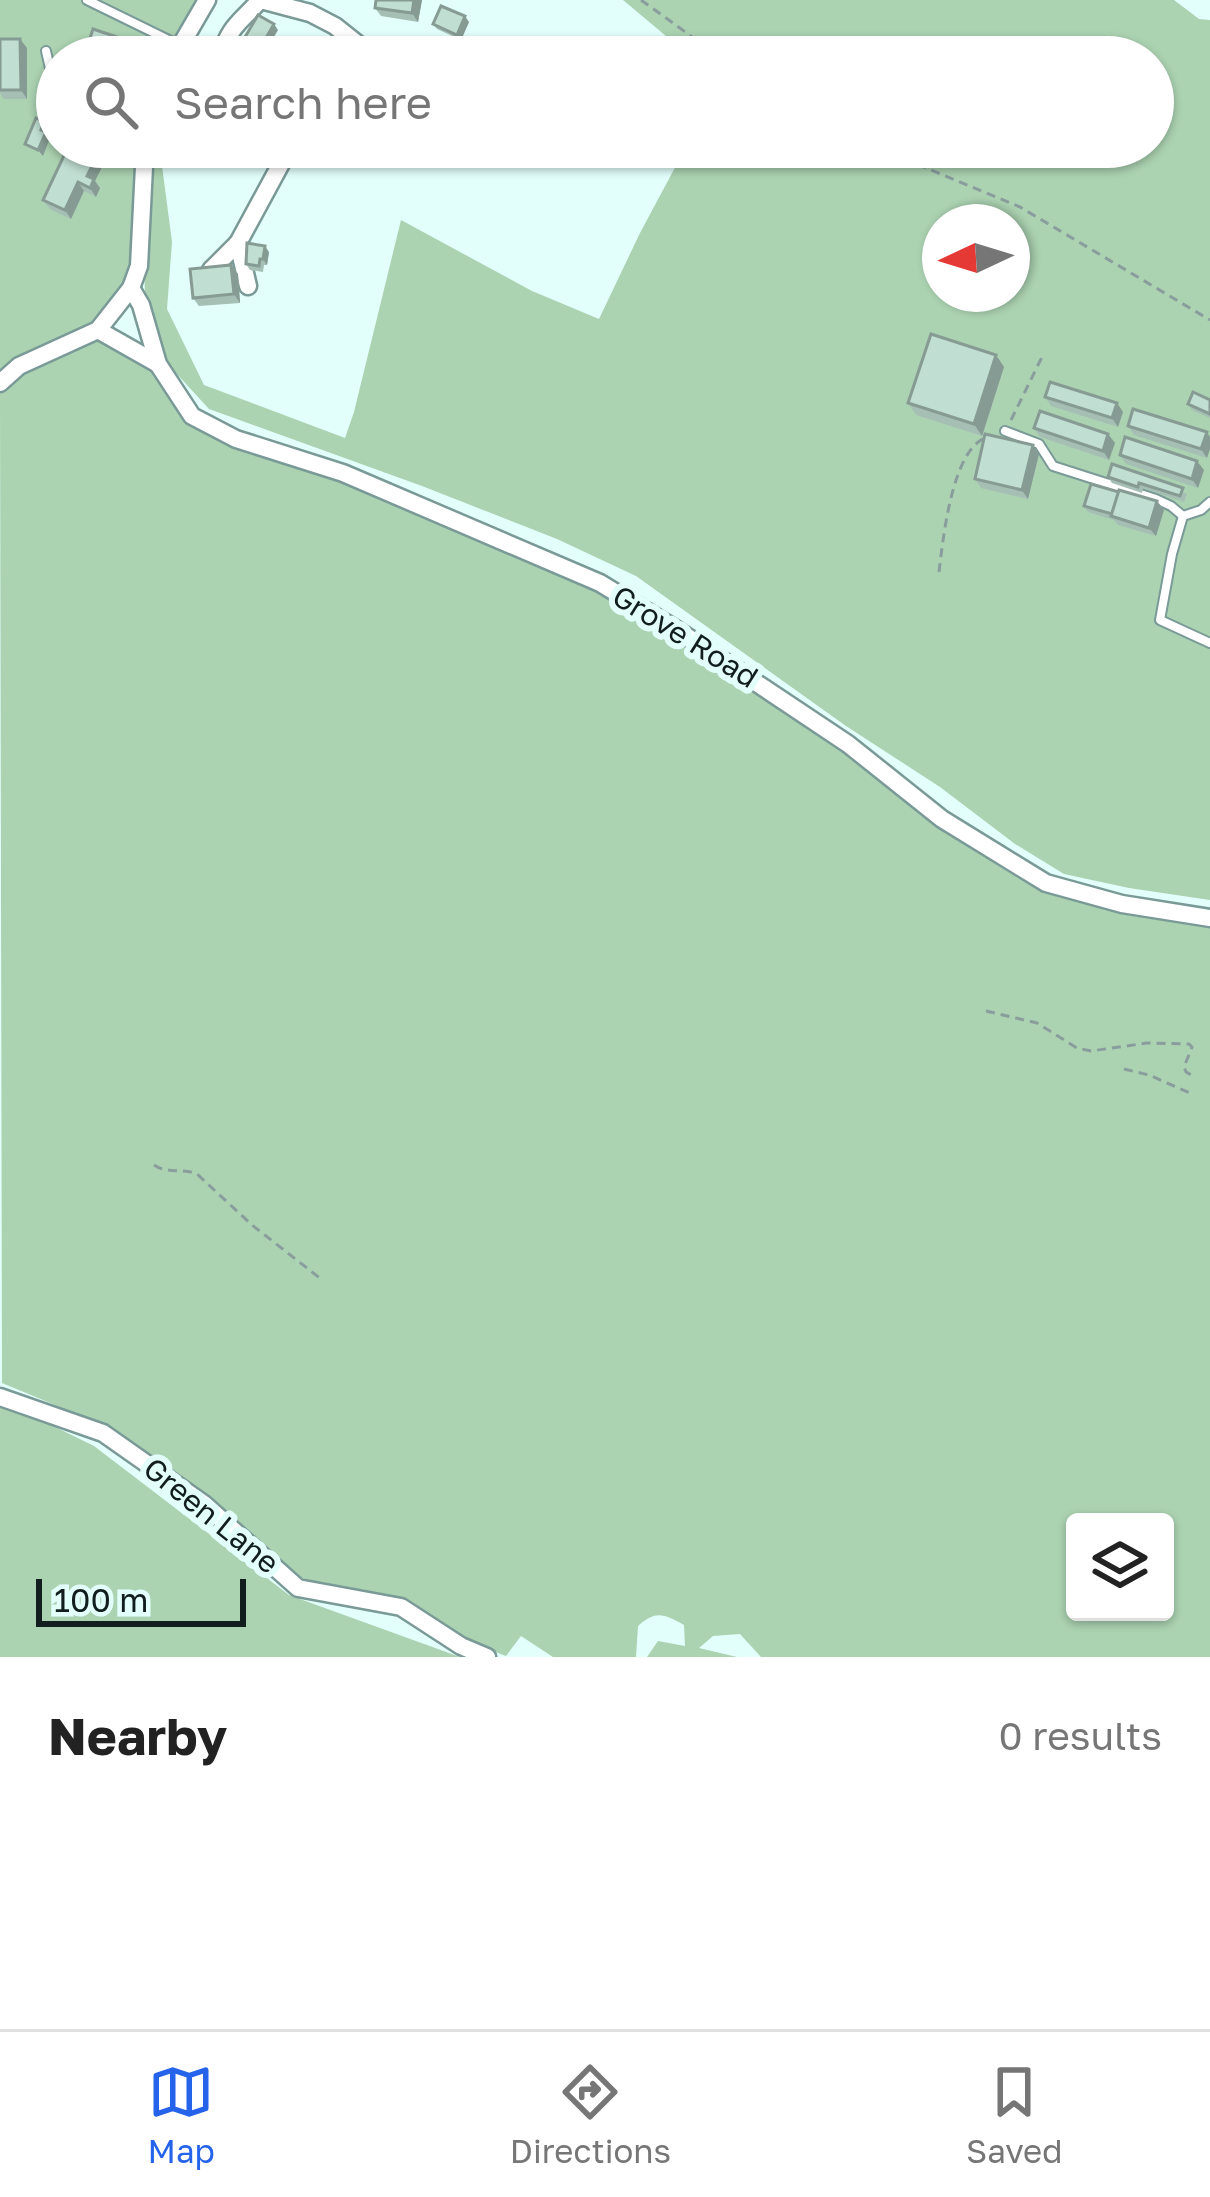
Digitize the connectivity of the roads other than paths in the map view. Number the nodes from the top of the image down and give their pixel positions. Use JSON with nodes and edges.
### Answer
{"nodes":[{"id":1,"x":87,"y":0,"type":"edge"},
{"id":2,"x":207,"y":0,"type":"edge"},
{"id":3,"x":261,"y":0,"type":"edge"},
{"id":4,"x":151,"y":36,"type":"edge"},
{"id":5,"x":186,"y":36,"type":"edge"},
{"id":6,"x":227,"y":36,"type":"edge"},
{"id":7,"x":341,"y":36,"type":"edge"},
{"id":8,"x":141,"y":168,"type":"edge"},
{"id":9,"x":279,"y":168,"type":"edge"},
{"id":10,"x":238,"y":243,"type":"junction"},
{"id":11,"x":212,"y":270,"type":"edge"},
{"id":12,"x":248,"y":286,"type":"dead end"},
{"id":13,"x":131,"y":288,"type":"junction"},
{"id":14,"x":98,"y":330,"type":"junction"},
{"id":15,"x":158,"y":364,"type":"junction"},
{"id":16,"x":0,"y":383,"type":"edge"},
{"id":17,"x":1005,"y":431,"type":"road end"},
{"id":18,"x":1210,"y":502,"type":"edge"},
{"id":19,"x":1183,"y":516,"type":"junction"},
{"id":20,"x":1210,"y":643,"type":"edge"},
{"id":21,"x":1210,"y":918,"type":"edge"},
{"id":22,"x":0,"y":1397,"type":"edge"},
{"id":23,"x":487,"y":1657,"type":"edge"}],
"edges":[{"from":1,"to":4,"type":"lane"},
{"from":2,"to":5,"type":"street"},
{"from":3,"to":6,"type":"street"},
{"from":3,"to":7,"type":"street"},
{"from":8,"to":13,"type":"street"},
{"from":9,"to":10,"type":"street"},
{"from":10,"to":11,"type":"street"},
{"from":10,"to":12,"type":"street"},
{"from":13,"to":14,"type":"street"},
{"from":13,"to":15,"type":"street","name":"Grove Road"},
{"from":14,"to":15,"type":"street","name":"Grove Road"},
{"from":14,"to":16,"type":"street"},
{"from":15,"to":21,"type":"street","name":"Grove Road"},
{"from":17,"to":19,"type":"lane"},
{"from":18,"to":19,"type":"lane"},
{"from":19,"to":20,"type":"lane"},
{"from":22,"to":23,"type":"street","name":"Green Lane"}]}
